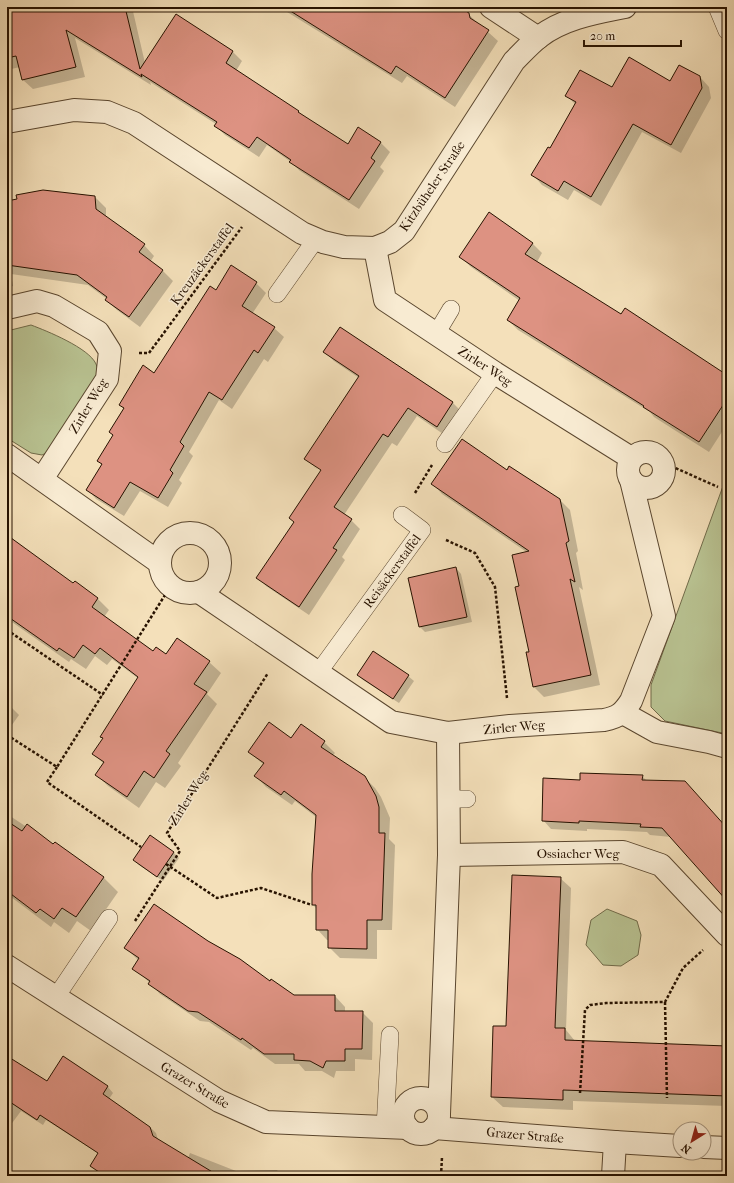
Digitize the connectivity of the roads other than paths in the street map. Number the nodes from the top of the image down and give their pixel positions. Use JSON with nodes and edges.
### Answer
{"nodes":[{"id":1,"x":491,"y":7,"type":"edge"},
{"id":2,"x":625,"y":7,"type":"edge"},
{"id":3,"x":717,"y":7,"type":"edge"},
{"id":4,"x":727,"y":31,"type":"edge"},
{"id":5,"x":538,"y":38,"type":"junction"},
{"id":6,"x":7,"y":122,"type":"edge"},
{"id":7,"x":316,"y":239,"type":"junction"},
{"id":8,"x":375,"y":248,"type":"junction"},
{"id":9,"x":276,"y":294,"type":"dead end"},
{"id":10,"x":7,"y":308,"type":"edge"},
{"id":11,"x":451,"y":309,"type":"dead end"},
{"id":12,"x":436,"y":334,"type":"junction"},
{"id":13,"x":495,"y":373,"type":"junction"},
{"id":14,"x":445,"y":444,"type":"road end"},
{"id":15,"x":7,"y":455,"type":"edge"},
{"id":16,"x":631,"y":458,"type":"junction"},
{"id":17,"x":42,"y":479,"type":"junction"},
{"id":18,"x":631,"y":480,"type":"junction"},
{"id":19,"x":402,"y":515,"type":"road end"},
{"id":20,"x":160,"y":563,"type":"junction"},
{"id":21,"x":199,"y":592,"type":"junction"},
{"id":22,"x":318,"y":673,"type":"junction"},
{"id":23,"x":623,"y":713,"type":"junction"},
{"id":24,"x":448,"y":733,"type":"junction"},
{"id":25,"x":727,"y":748,"type":"edge"},
{"id":26,"x":449,"y":855,"type":"junction"},
{"id":27,"x":109,"y":918,"type":"dead end"},
{"id":28,"x":725,"y":933,"type":"edge"},
{"id":29,"x":7,"y":966,"type":"edge"},
{"id":30,"x":56,"y":997,"type":"junction"},
{"id":31,"x":390,"y":1035,"type":"dead end"},
{"id":32,"x":437,"y":1121,"type":"junction"},
{"id":33,"x":385,"y":1128,"type":"junction"},
{"id":34,"x":408,"y":1128,"type":"junction"},
{"id":35,"x":615,"y":1142,"type":"junction"},
{"id":36,"x":672,"y":1146,"type":"edge"},
{"id":37,"x":712,"y":1147,"type":"edge"},
{"id":38,"x":727,"y":1148,"type":"edge"},
{"id":39,"x":613,"y":1176,"type":"edge"}],
"edges":[{"from":1,"to":5,"type":"street"},
{"from":2,"to":5,"type":"street","name":"Kitzbüheler Straße"},
{"from":3,"to":4,"type":"lane"},
{"from":5,"to":8,"type":"street","name":"Kitzbüheler Straße"},
{"from":6,"to":7,"type":"street","name":"Kitzbüheler Straße"},
{"from":7,"to":8,"type":"street","name":"Kitzbüheler Straße"},
{"from":7,"to":9,"type":"lane"},
{"from":8,"to":12,"type":"street","name":"Zirler Weg"},
{"from":10,"to":17,"type":"street","name":"Zirler Weg"},
{"from":11,"to":12,"type":"lane"},
{"from":12,"to":13,"type":"street","name":"Zirler Weg"},
{"from":13,"to":14,"type":"lane"},
{"from":13,"to":16,"type":"street","name":"Zirler Weg"},
{"from":15,"to":17,"type":"street"},
{"from":16,"to":18,"type":"street"},
{"from":16,"to":18,"type":"street"},
{"from":17,"to":20,"type":"street"},
{"from":18,"to":23,"type":"street"},
{"from":19,"to":22,"type":"lane","name":"Reisäckerstaffel"},
{"from":20,"to":21,"type":"street"},
{"from":20,"to":21,"type":"street"},
{"from":21,"to":22,"type":"street","name":"Zirler Weg"},
{"from":22,"to":24,"type":"street","name":"Zirler Weg"},
{"from":23,"to":24,"type":"street","name":"Zirler Weg"},
{"from":23,"to":25,"type":"street"},
{"from":24,"to":26,"type":"street"},
{"from":26,"to":28,"type":"street","name":"Ossiacher Weg"},
{"from":26,"to":32,"type":"street"},
{"from":27,"to":30,"type":"lane"},
{"from":29,"to":30,"type":"street","name":"Grazer Straße"},
{"from":30,"to":33,"type":"street","name":"Grazer Straße"},
{"from":31,"to":33,"type":"lane"},
{"from":32,"to":34,"type":"street","name":"Grazer Straße"},
{"from":32,"to":34,"type":"street"},
{"from":32,"to":35,"type":"street","name":"Grazer Straße"},
{"from":33,"to":34,"type":"street","name":"Grazer Straße"},
{"from":35,"to":36,"type":"street","name":"Grazer Straße"},
{"from":35,"to":39,"type":"street"},
{"from":37,"to":38,"type":"street"}]}
